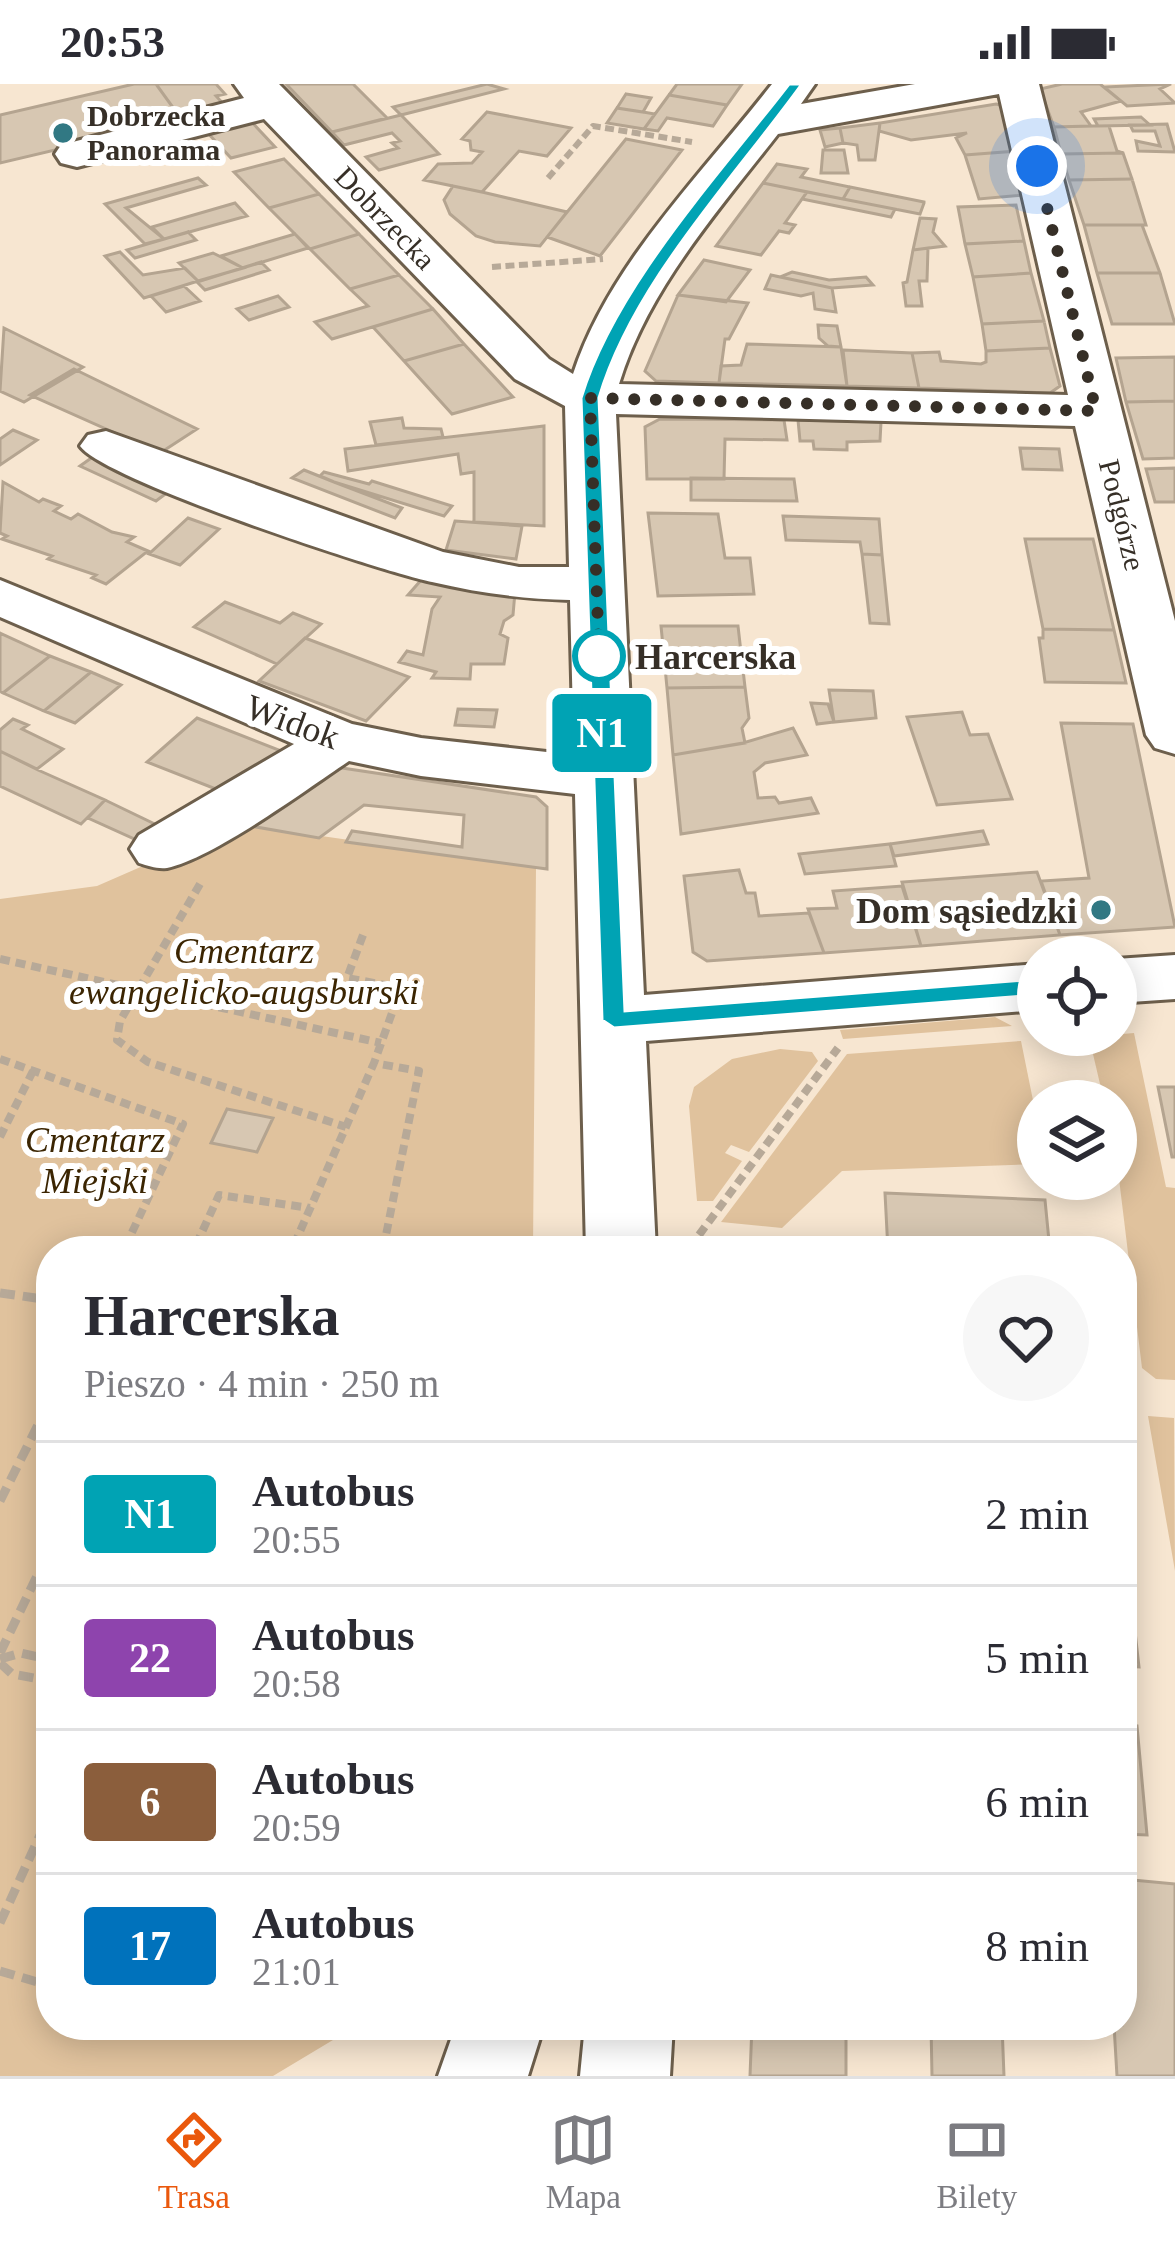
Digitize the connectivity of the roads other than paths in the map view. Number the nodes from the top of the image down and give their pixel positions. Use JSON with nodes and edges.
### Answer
{"nodes":[{"id":1,"x":989,"y":84,"type":"edge"},
{"id":2,"x":1018,"y":84,"type":"edge"},
{"id":3,"x":265,"y":94,"type":"edge"},
{"id":4,"x":784,"y":98,"type":"edge"},
{"id":5,"x":77,"y":154,"type":"dead end"},
{"id":6,"x":596,"y":379,"type":"junction"},
{"id":7,"x":1096,"y":411,"type":"junction"},
{"id":8,"x":106,"y":446,"type":"dead end"},
{"id":9,"x":595,"y":584,"type":"junction"},
{"id":10,"x":0,"y":597,"type":"edge"},
{"id":11,"x":1161,"y":621,"type":"edge"},
{"id":12,"x":1175,"y":735,"type":"edge"},
{"id":13,"x":340,"y":740,"type":"junction"},
{"id":14,"x":604,"y":778,"type":"junction"},
{"id":15,"x":182,"y":864,"type":"road end"},
{"id":16,"x":1175,"y":977,"type":"edge"},
{"id":17,"x":1137,"y":980,"type":"edge"},
{"id":18,"x":1017,"y":989,"type":"edge"},
{"id":19,"x":614,"y":1020,"type":"junction"},
{"id":20,"x":621,"y":1236,"type":"edge"},
{"id":21,"x":495,"y":2040,"type":"edge"},
{"id":22,"x":628,"y":2040,"type":"edge"},
{"id":23,"x":483,"y":2076,"type":"edge"},
{"id":24,"x":625,"y":2076,"type":"edge"}],
"edges":[{"from":1,"to":4,"type":"street"},
{"from":2,"to":7,"type":"street","name":"Podgórze"},
{"from":3,"to":5,"type":"street"},
{"from":3,"to":6,"type":"street","name":"Dobrzecka"},
{"from":4,"to":6,"type":"street"},
{"from":6,"to":7,"type":"street"},
{"from":6,"to":9,"type":"street"},
{"from":7,"to":11,"type":"street","name":"Podgórze"},
{"from":8,"to":9,"type":"street"},
{"from":9,"to":14,"type":"street"},
{"from":10,"to":13,"type":"street","name":"Widok"},
{"from":11,"to":12,"type":"street","name":"Podgórze"},
{"from":13,"to":14,"type":"street","name":"Widok"},
{"from":13,"to":15,"type":"street"},
{"from":14,"to":19,"type":"street"},
{"from":16,"to":17,"type":"street"},
{"from":18,"to":19,"type":"street"},
{"from":19,"to":20,"type":"street"},
{"from":21,"to":23,"type":"street"},
{"from":22,"to":24,"type":"street"}]}
